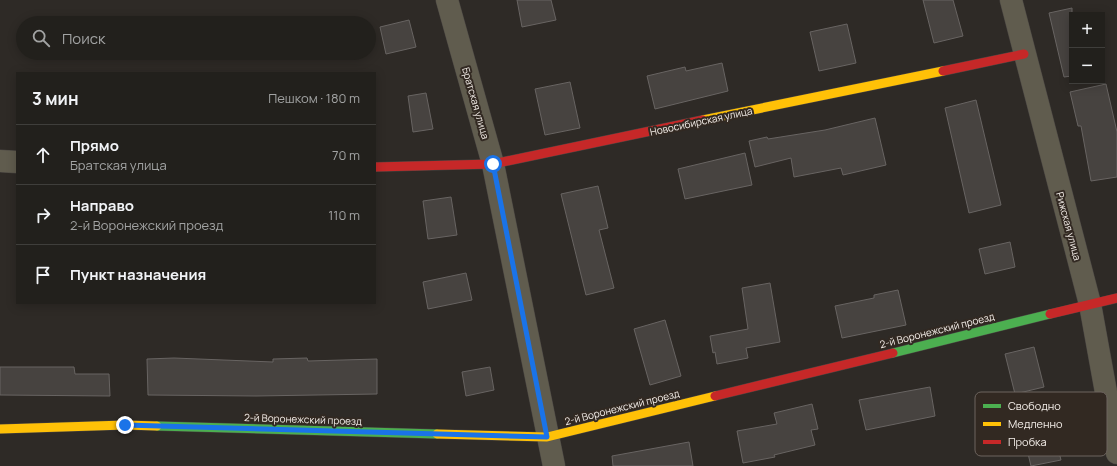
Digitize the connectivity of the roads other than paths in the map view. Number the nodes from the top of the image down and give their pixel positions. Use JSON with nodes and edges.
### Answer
{"nodes":[{"id":1,"x":447,"y":0,"type":"edge"},
{"id":2,"x":1011,"y":0,"type":"edge"},
{"id":3,"x":1024,"y":54,"type":"junction"},
{"id":4,"x":0,"y":161,"type":"edge"},
{"id":5,"x":16,"y":162,"type":"edge"},
{"id":6,"x":493,"y":164,"type":"junction"},
{"id":7,"x":376,"y":167,"type":"edge"},
{"id":8,"x":1117,"y":298,"type":"edge"},
{"id":9,"x":1090,"y":304,"type":"junction"},
{"id":10,"x":1106,"y":392,"type":"edge"},
{"id":11,"x":1107,"y":398,"type":"edge"},
{"id":12,"x":0,"y":429,"type":"edge"},
{"id":13,"x":547,"y":437,"type":"junction"},
{"id":14,"x":1117,"y":454,"type":"edge"},
{"id":15,"x":554,"y":466,"type":"edge"}],
"edges":[{"from":1,"to":6,"type":"street","name":"Братская улица"},
{"from":2,"to":3,"type":"street","name":"Рижская улица"},
{"from":3,"to":6,"type":"street","name":"Новосибирская улица"},
{"from":3,"to":9,"type":"street","name":"Рижская улица"},
{"from":4,"to":5,"type":"street"},
{"from":6,"to":7,"type":"street","name":"Новосибирская улица"},
{"from":6,"to":13,"type":"street","name":"Братская улица"},
{"from":8,"to":9,"type":"street","name":"2-й Воронежский проезд"},
{"from":9,"to":10,"type":"street","name":"Рижская улица"},
{"from":9,"to":13,"type":"street","name":"2-й Воронежский проезд"},
{"from":11,"to":14,"type":"street","name":"Рижская улица"},
{"from":12,"to":13,"type":"street","name":"2-й Воронежский проезд"},
{"from":13,"to":15,"type":"street","name":"Братская улица"}]}
